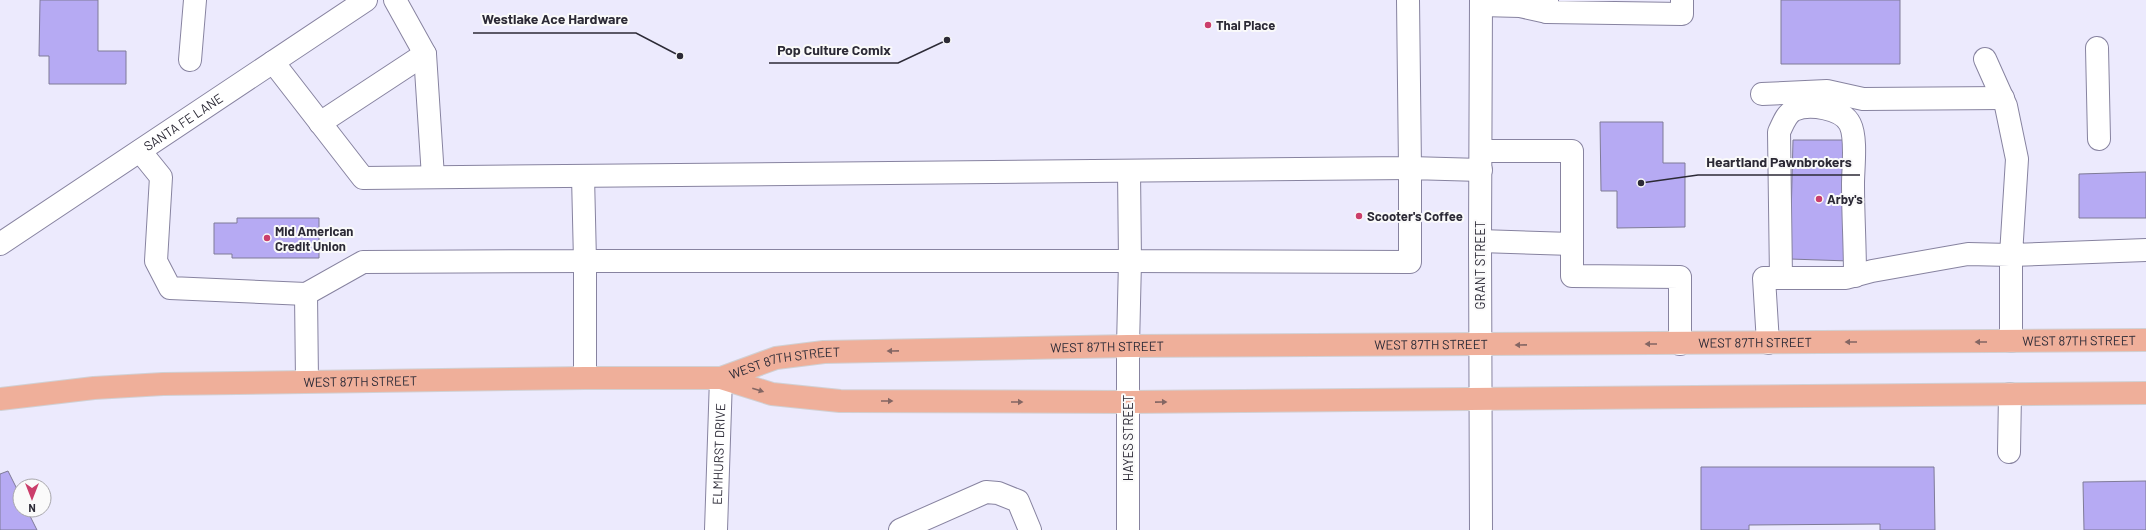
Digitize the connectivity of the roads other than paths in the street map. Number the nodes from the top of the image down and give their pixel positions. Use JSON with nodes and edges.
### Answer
{"nodes":[{"id":1,"x":195,"y":0,"type":"edge"},
{"id":2,"x":366,"y":0,"type":"edge"},
{"id":3,"x":395,"y":0,"type":"edge"},
{"id":4,"x":1408,"y":0,"type":"edge"},
{"id":5,"x":1682,"y":0,"type":"edge"},
{"id":6,"x":1481,"y":2,"type":"edge"},
{"id":7,"x":1547,"y":6,"type":"edge"},
{"id":8,"x":2097,"y":48,"type":"dead end"},
{"id":9,"x":425,"y":54,"type":"junction"},
{"id":10,"x":1985,"y":59,"type":"dead end"},
{"id":11,"x":190,"y":60,"type":"dead end"},
{"id":12,"x":272,"y":62,"type":"junction"},
{"id":13,"x":1762,"y":94,"type":"dead end"},
{"id":14,"x":2003,"y":98,"type":"junction"},
{"id":15,"x":320,"y":123,"type":"junction"},
{"id":16,"x":2099,"y":139,"type":"dead end"},
{"id":17,"x":140,"y":150,"type":"junction"},
{"id":18,"x":1481,"y":160,"type":"junction"},
{"id":19,"x":1410,"y":168,"type":"junction"},
{"id":20,"x":1129,"y":171,"type":"junction"},
{"id":21,"x":583,"y":176,"type":"junction"},
{"id":22,"x":433,"y":177,"type":"junction"},
{"id":23,"x":1480,"y":241,"type":"junction"},
{"id":24,"x":0,"y":244,"type":"edge"},
{"id":25,"x":1572,"y":244,"type":"junction"},
{"id":26,"x":2146,"y":250,"type":"edge"},
{"id":27,"x":2012,"y":255,"type":"junction"},
{"id":28,"x":585,"y":261,"type":"junction"},
{"id":29,"x":1130,"y":261,"type":"junction"},
{"id":30,"x":1856,"y":276,"type":"junction"},
{"id":31,"x":1781,"y":278,"type":"junction"},
{"id":32,"x":306,"y":294,"type":"junction"},
{"id":33,"x":2146,"y":340,"type":"edge"},
{"id":34,"x":2011,"y":341,"type":"junction"},
{"id":35,"x":1768,"y":343,"type":"junction"},
{"id":36,"x":1680,"y":344,"type":"junction"},
{"id":37,"x":1481,"y":345,"type":"junction"},
{"id":38,"x":1128,"y":346,"type":"junction"},
{"id":39,"x":585,"y":378,"type":"junction"},
{"id":40,"x":721,"y":378,"type":"junction"},
{"id":41,"x":307,"y":381,"type":"junction"},
{"id":42,"x":2146,"y":393,"type":"edge"},
{"id":43,"x":2010,"y":394,"type":"junction"},
{"id":44,"x":1481,"y":397,"type":"junction"},
{"id":45,"x":0,"y":399,"type":"edge"},
{"id":46,"x":1128,"y":402,"type":"junction"},
{"id":47,"x":2009,"y":452,"type":"dead end"},
{"id":48,"x":716,"y":530,"type":"edge"},
{"id":49,"x":900,"y":530,"type":"edge"},
{"id":50,"x":1030,"y":530,"type":"edge"},
{"id":51,"x":1128,"y":530,"type":"edge"},
{"id":52,"x":1481,"y":530,"type":"edge"}],
"edges":[{"from":1,"to":11,"type":"street"},
{"from":2,"to":12,"type":"street","name":"SANTA FE LANE"},
{"from":3,"to":9,"type":"street"},
{"from":4,"to":19,"type":"street"},
{"from":5,"to":7,"type":"street"},
{"from":6,"to":7,"type":"street"},
{"from":6,"to":18,"type":"street","name":"GRANT STREET"},
{"from":8,"to":16,"type":"street"},
{"from":9,"to":15,"type":"street"},
{"from":9,"to":22,"type":"street"},
{"from":10,"to":14,"type":"street"},
{"from":12,"to":15,"type":"street"},
{"from":12,"to":17,"type":"street","name":"SANTA FE LANE"},
{"from":13,"to":14,"type":"street"},
{"from":14,"to":27,"type":"street"},
{"from":15,"to":22,"type":"street"},
{"from":17,"to":24,"type":"street","name":"SANTA FE LANE"},
{"from":17,"to":32,"type":"street"},
{"from":18,"to":19,"type":"street"},
{"from":18,"to":23,"type":"street","name":"GRANT STREET"},
{"from":18,"to":25,"type":"street"},
{"from":19,"to":20,"type":"street"},
{"from":19,"to":29,"type":"street"},
{"from":20,"to":21,"type":"street"},
{"from":20,"to":29,"type":"street","name":"HAYES STREET"},
{"from":21,"to":22,"type":"street"},
{"from":21,"to":28,"type":"street"},
{"from":23,"to":25,"type":"street"},
{"from":23,"to":37,"type":"street","name":"GRANT STREET"},
{"from":25,"to":36,"type":"street"},
{"from":26,"to":27,"type":"street"},
{"from":27,"to":30,"type":"street"},
{"from":27,"to":34,"type":"street"},
{"from":28,"to":29,"type":"street"},
{"from":28,"to":32,"type":"street"},
{"from":28,"to":39,"type":"street"},
{"from":29,"to":38,"type":"street","name":"HAYES STREET"},
{"from":30,"to":31,"type":"street"},
{"from":30,"to":31,"type":"street"},
{"from":31,"to":35,"type":"street"},
{"from":32,"to":41,"type":"street"},
{"from":33,"to":34,"type":"main road","name":"WEST 87TH STREET"},
{"from":34,"to":35,"type":"main road","name":"WEST 87TH STREET","one_way":true},
{"from":35,"to":36,"type":"main road","name":"WEST 87TH STREET"},
{"from":36,"to":37,"type":"main road","name":"WEST 87TH STREET","one_way":true},
{"from":37,"to":38,"type":"main road","name":"WEST 87TH STREET"},
{"from":37,"to":44,"type":"street","name":"GRANT STREET"},
{"from":38,"to":40,"type":"main road","name":"WEST 87TH STREET","one_way":true},
{"from":38,"to":46,"type":"street","name":"HAYES STREET"},
{"from":39,"to":40,"type":"main road","name":"WEST 87TH STREET"},
{"from":39,"to":41,"type":"main road","name":"WEST 87TH STREET"},
{"from":40,"to":46,"type":"main road","name":"WEST 87TH STREET","one_way":true},
{"from":40,"to":48,"type":"street","name":"ELMHURST DRIVE"},
{"from":41,"to":45,"type":"main road","name":"WEST 87TH STREET"},
{"from":42,"to":43,"type":"main road","name":"WEST 87TH STREET"},
{"from":43,"to":44,"type":"main road","name":"WEST 87TH STREET"},
{"from":43,"to":47,"type":"street"},
{"from":46,"to":44,"type":"main road","name":"WEST 87TH STREET","one_way":true},
{"from":44,"to":52,"type":"street","name":"GRANT STREET"},
{"from":46,"to":51,"type":"street","name":"HAYES STREET"},
{"from":49,"to":50,"type":"street"}]}
